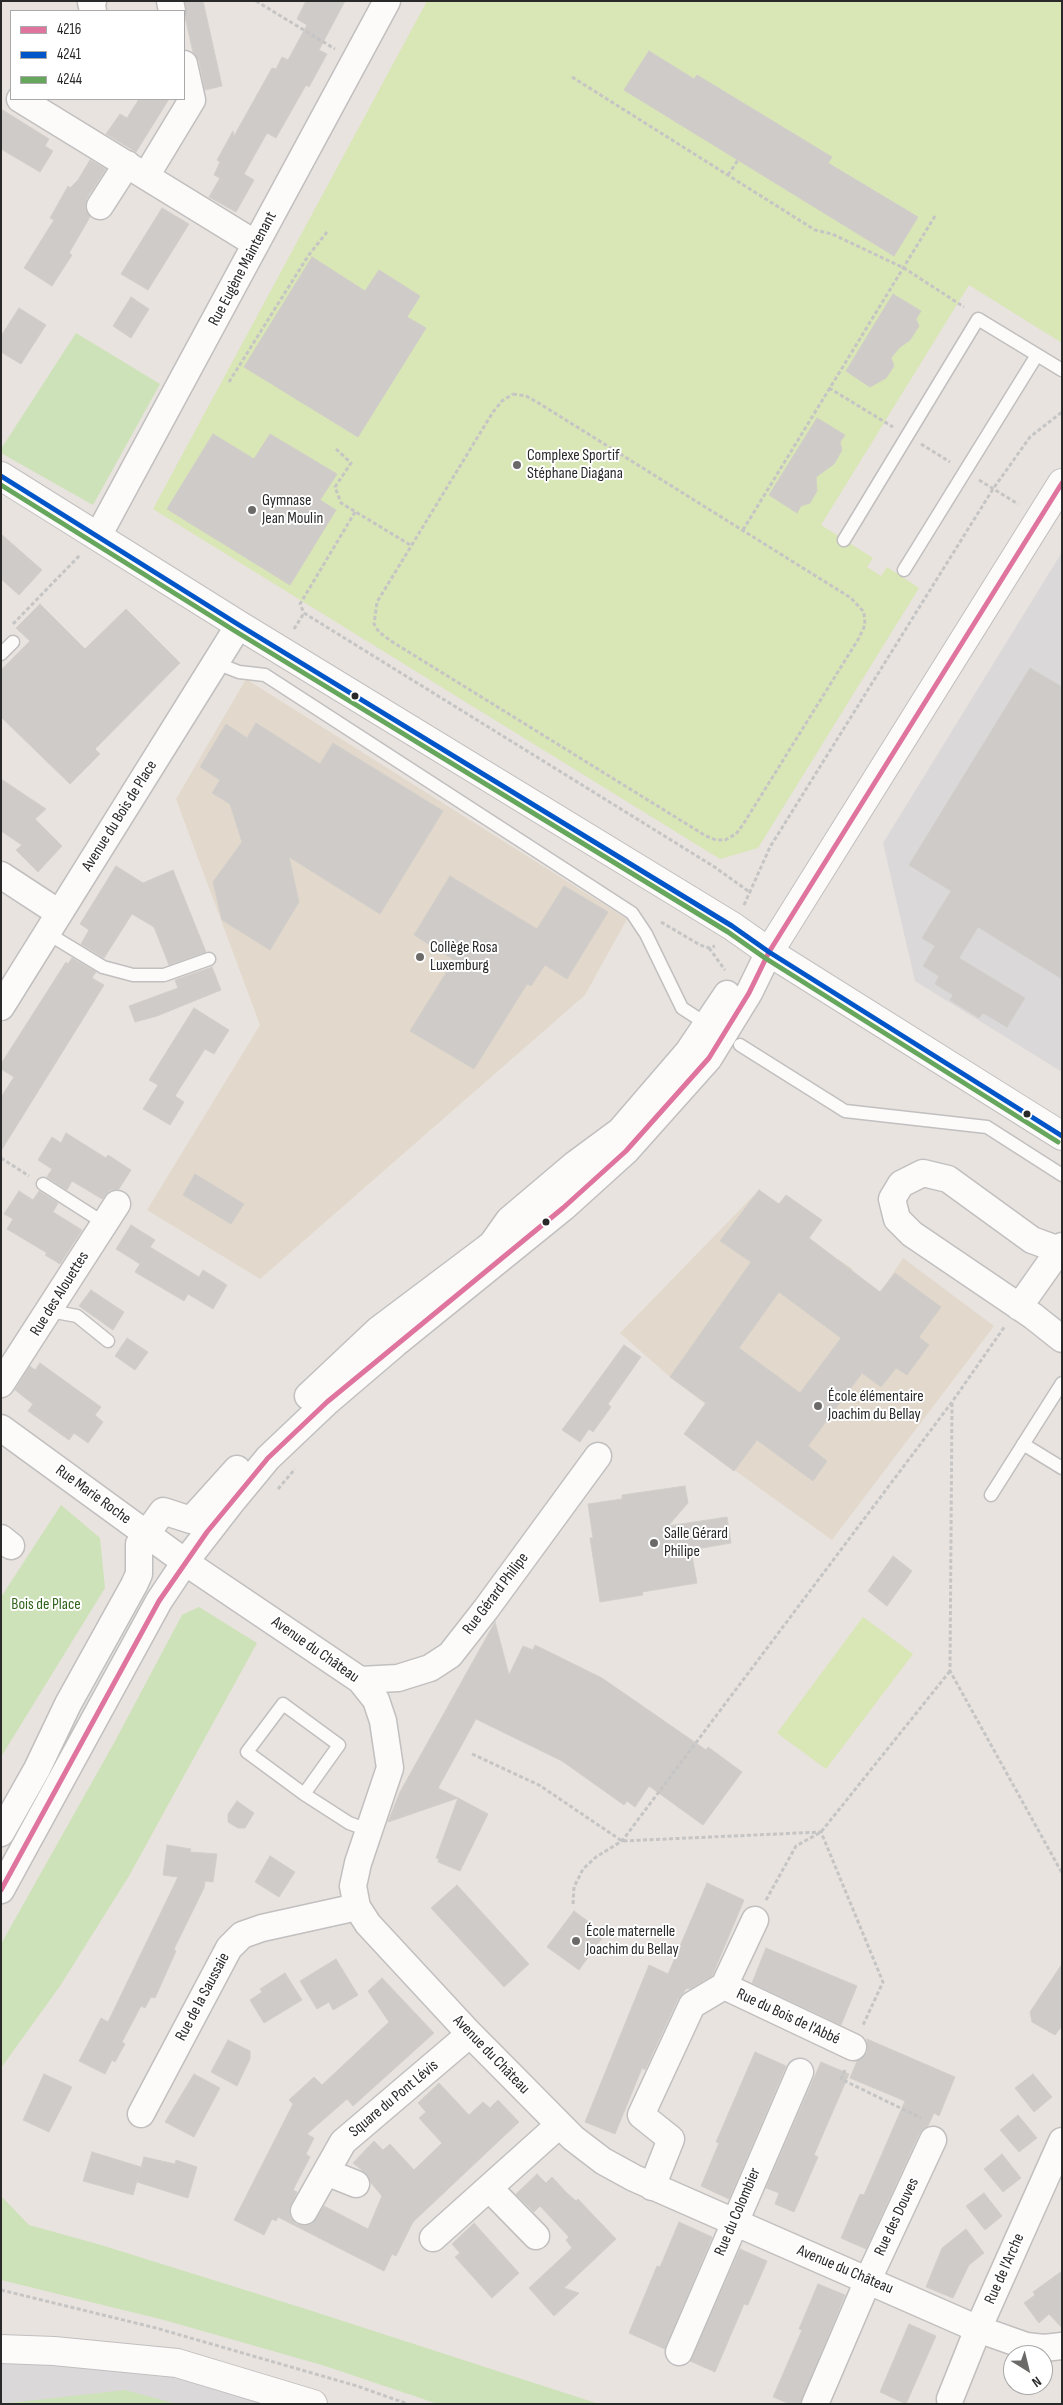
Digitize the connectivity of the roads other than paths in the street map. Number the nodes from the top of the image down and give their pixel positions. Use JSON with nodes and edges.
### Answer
{"nodes":[{"id":1,"x":387,"y":1,"type":"edge"},
{"id":2,"x":185,"y":68,"type":"edge"},
{"id":3,"x":22,"y":100,"type":"edge"},
{"id":4,"x":137,"y":170,"type":"junction"},
{"id":5,"x":100,"y":206,"type":"dead end"},
{"id":6,"x":256,"y":244,"type":"junction"},
{"id":7,"x":1037,"y":355,"type":"junction"},
{"id":8,"x":1062,"y":370,"type":"edge"},
{"id":9,"x":1,"y":476,"type":"edge"},
{"id":10,"x":1062,"y":483,"type":"edge"},
{"id":11,"x":98,"y":536,"type":"junction"},
{"id":12,"x":844,"y":540,"type":"dead end"},
{"id":13,"x":904,"y":570,"type":"dead end"},
{"id":14,"x":239,"y":625,"type":"junction"},
{"id":15,"x":13,"y":642,"type":"road end"},
{"id":16,"x":1,"y":654,"type":"edge"},
{"id":17,"x":216,"y":663,"type":"junction"},
{"id":18,"x":1,"y":875,"type":"edge"},
{"id":19,"x":53,"y":923,"type":"junction"},
{"id":20,"x":769,"y":952,"type":"junction"},
{"id":21,"x":209,"y":959,"type":"dead end"},
{"id":22,"x":734,"y":983,"type":"road end"},
{"id":23,"x":1,"y":1007,"type":"edge"},
{"id":24,"x":702,"y":1021,"type":"dead end"},
{"id":25,"x":740,"y":1045,"type":"dead end"},
{"id":26,"x":1062,"y":1136,"type":"edge"},
{"id":27,"x":1062,"y":1175,"type":"edge"},
{"id":28,"x":42,"y":1184,"type":"road end"},
{"id":29,"x":110,"y":1214,"type":"joint"},
{"id":30,"x":1061,"y":1249,"type":"edge"},
{"id":31,"x":1019,"y":1307,"type":"junction"},
{"id":32,"x":50,"y":1311,"type":"junction"},
{"id":33,"x":1062,"y":1339,"type":"edge"},
{"id":34,"x":108,"y":1341,"type":"dead end"},
{"id":35,"x":1062,"y":1383,"type":"edge"},
{"id":36,"x":1,"y":1384,"type":"edge"},
{"id":37,"x":3,"y":1433,"type":"edge"},
{"id":38,"x":1023,"y":1444,"type":"junction"},
{"id":39,"x":598,"y":1456,"type":"dead end"},
{"id":40,"x":1062,"y":1468,"type":"edge"},
{"id":41,"x":990,"y":1495,"type":"dead end"},
{"id":42,"x":147,"y":1534,"type":"junction"},
{"id":43,"x":185,"y":1562,"type":"junction"},
{"id":44,"x":360,"y":1680,"type":"junction"},
{"id":45,"x":304,"y":1794,"type":"junction"},
{"id":46,"x":368,"y":1830,"type":"junction"},
{"id":47,"x":1,"y":1833,"type":"edge"},
{"id":48,"x":1,"y":1890,"type":"edge"},
{"id":49,"x":357,"y":1907,"type":"junction"},
{"id":50,"x":755,"y":1920,"type":"road end"},
{"id":51,"x":724,"y":1986,"type":"junction"},
{"id":52,"x":470,"y":2034,"type":"junction"},
{"id":53,"x":853,"y":2047,"type":"road end"},
{"id":54,"x":800,"y":2072,"type":"dead end"},
{"id":55,"x":141,"y":2114,"type":"dead end"},
{"id":56,"x":559,"y":2126,"type":"junction"},
{"id":57,"x":933,"y":2140,"type":"road end"},
{"id":58,"x":1062,"y":2141,"type":"edge"},
{"id":59,"x":326,"y":2172,"type":"junction"},
{"id":60,"x":356,"y":2184,"type":"dead end"},
{"id":61,"x":652,"y":2187,"type":"junction"},
{"id":62,"x":489,"y":2188,"type":"junction"},
{"id":63,"x":304,"y":2211,"type":"dead end"},
{"id":64,"x":733,"y":2223,"type":"junction"},
{"id":65,"x":536,"y":2236,"type":"dead end"},
{"id":66,"x":433,"y":2238,"type":"dead end"},
{"id":67,"x":868,"y":2280,"type":"junction"},
{"id":68,"x":978,"y":2329,"type":"junction"},
{"id":69,"x":1062,"y":2346,"type":"edge"},
{"id":70,"x":1,"y":2349,"type":"edge"},
{"id":71,"x":54,"y":2351,"type":"junction"},
{"id":72,"x":678,"y":2352,"type":"dead end"},
{"id":73,"x":1,"y":2361,"type":"edge"},
{"id":74,"x":950,"y":2399,"type":"dead end"},
{"id":75,"x":313,"y":2404,"type":"edge"},
{"id":76,"x":815,"y":2404,"type":"edge"}],
"edges":[{"from":1,"to":6,"type":"street","name":"Rue Eugène Maintenant"},
{"from":2,"to":4,"type":"street"},
{"from":3,"to":4,"type":"street"},
{"from":4,"to":5,"type":"street"},
{"from":4,"to":6,"type":"street"},
{"from":6,"to":11,"type":"street","name":"Rue Eugène Maintenant"},
{"from":7,"to":8,"type":"lane"},
{"from":7,"to":12,"type":"lane"},
{"from":7,"to":13,"type":"lane"},
{"from":9,"to":11,"type":"street"},
{"from":10,"to":20,"type":"street"},
{"from":11,"to":14,"type":"street"},
{"from":14,"to":17,"type":"street","name":"Avenue du Bois de Place"},
{"from":14,"to":20,"type":"street"},
{"from":15,"to":16,"type":"lane"},
{"from":17,"to":19,"type":"street","name":"Avenue du Bois de Place"},
{"from":17,"to":24,"type":"lane"},
{"from":18,"to":19,"type":"street"},
{"from":19,"to":21,"type":"lane"},
{"from":19,"to":23,"type":"street","name":"Avenue du Bois de Place"},
{"from":20,"to":26,"type":"street"},
{"from":20,"to":43,"type":"street"},
{"from":22,"to":42,"type":"street"},
{"from":25,"to":27,"type":"lane"},
{"from":28,"to":29,"type":"lane"},
{"from":29,"to":32,"type":"street","name":"Rue des Alouettes"},
{"from":30,"to":31,"type":"street"},
{"from":30,"to":31,"type":"street"},
{"from":31,"to":33,"type":"street"},
{"from":32,"to":34,"type":"lane"},
{"from":32,"to":36,"type":"street","name":"Rue des Alouettes"},
{"from":35,"to":38,"type":"lane"},
{"from":37,"to":42,"type":"street","name":"Rue Marie Roche"},
{"from":38,"to":40,"type":"lane"},
{"from":38,"to":41,"type":"lane"},
{"from":39,"to":44,"type":"street","name":"Rue Gérard Philipe"},
{"from":42,"to":43,"type":"street","name":"Rue Marie Roche"},
{"from":42,"to":47,"type":"street"},
{"from":43,"to":44,"type":"street","name":"Avenue du Château"},
{"from":43,"to":48,"type":"street"},
{"from":44,"to":46,"type":"street","name":"Avenue du Château"},
{"from":45,"to":45,"type":"lane"},
{"from":45,"to":46,"type":"lane"},
{"from":46,"to":49,"type":"street","name":"Avenue du Château"},
{"from":49,"to":52,"type":"street","name":"Avenue du Château"},
{"from":49,"to":55,"type":"street","name":"Rue de la Saussaie"},
{"from":50,"to":51,"type":"street","name":"Rue du Bois de l'Abbé"},
{"from":51,"to":53,"type":"street","name":"Rue du Bois de l'Abbé"},
{"from":51,"to":61,"type":"street","name":"Rue du Bois de l'Abbé"},
{"from":52,"to":56,"type":"street","name":"Avenue du Château"},
{"from":52,"to":59,"type":"street","name":"Square du Pont Lévis"},
{"from":54,"to":64,"type":"street","name":"Rue du Colombier"},
{"from":56,"to":61,"type":"street","name":"Avenue du Château"},
{"from":56,"to":62,"type":"street"},
{"from":57,"to":67,"type":"street","name":"Rue des Douves"},
{"from":58,"to":68,"type":"street","name":"Rue de l'Arche"},
{"from":59,"to":60,"type":"street"},
{"from":59,"to":63,"type":"street","name":"Square du Pont Lévis"},
{"from":61,"to":64,"type":"street","name":"Avenue du Château"},
{"from":62,"to":65,"type":"street"},
{"from":62,"to":66,"type":"street"},
{"from":64,"to":67,"type":"street","name":"Avenue du Château"},
{"from":64,"to":72,"type":"street","name":"Rue du Colombier"},
{"from":67,"to":68,"type":"street","name":"Avenue du Château"},
{"from":67,"to":76,"type":"street","name":"Rue des Douves"},
{"from":68,"to":69,"type":"street","name":"Avenue du Château"},
{"from":68,"to":74,"type":"street","name":"Rue de l'Arche"},
{"from":70,"to":71,"type":"street"},
{"from":71,"to":73,"type":"street"},
{"from":71,"to":75,"type":"street"}]}
